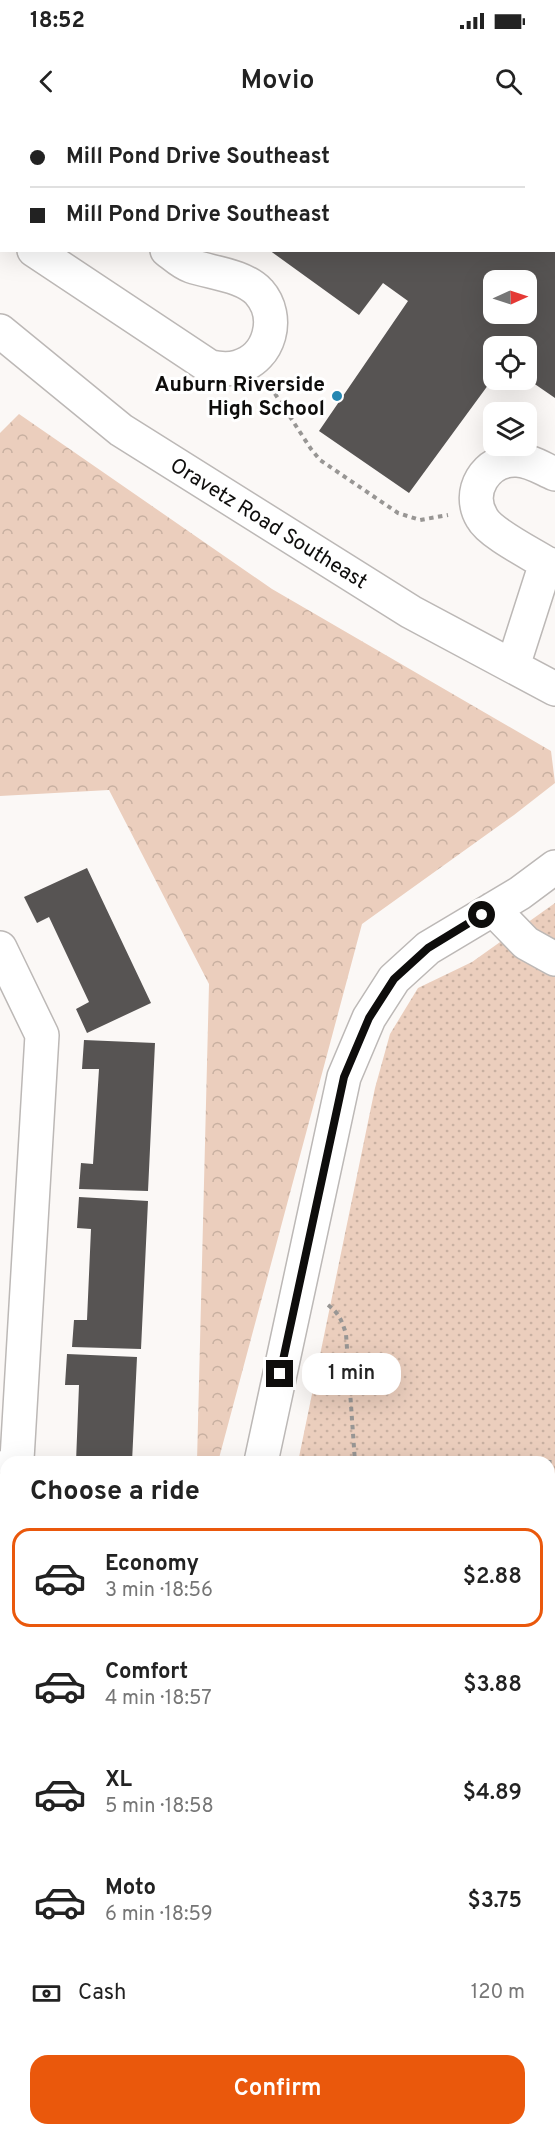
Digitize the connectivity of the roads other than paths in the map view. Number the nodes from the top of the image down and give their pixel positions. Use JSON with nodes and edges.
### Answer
{"nodes":[{"id":1,"x":37,"y":252,"type":"edge"},
{"id":2,"x":170,"y":252,"type":"edge"},
{"id":3,"x":0,"y":330,"type":"edge"},
{"id":4,"x":555,"y":474,"type":"edge"},
{"id":5,"x":550,"y":564,"type":"edge"},
{"id":6,"x":513,"y":666,"type":"junction"},
{"id":7,"x":555,"y":689,"type":"edge"},
{"id":8,"x":555,"y":867,"type":"edge"},
{"id":9,"x":493,"y":909,"type":"junction"},
{"id":10,"x":0,"y":948,"type":"edge"},
{"id":11,"x":555,"y":959,"type":"edge"},
{"id":12,"x":17,"y":1456,"type":"edge"},
{"id":13,"x":262,"y":1456,"type":"edge"}],
"edges":[{"from":1,"to":2,"type":"street"},
{"from":3,"to":6,"type":"street","name":"Oravetz Road Southeast"},
{"from":4,"to":5,"type":"street"},
{"from":5,"to":6,"type":"street"},
{"from":6,"to":7,"type":"street","name":"Oravetz Road Southeast"},
{"from":8,"to":9,"type":"street"},
{"from":9,"to":11,"type":"street"},
{"from":9,"to":13,"type":"street"},
{"from":10,"to":12,"type":"street"}]}
